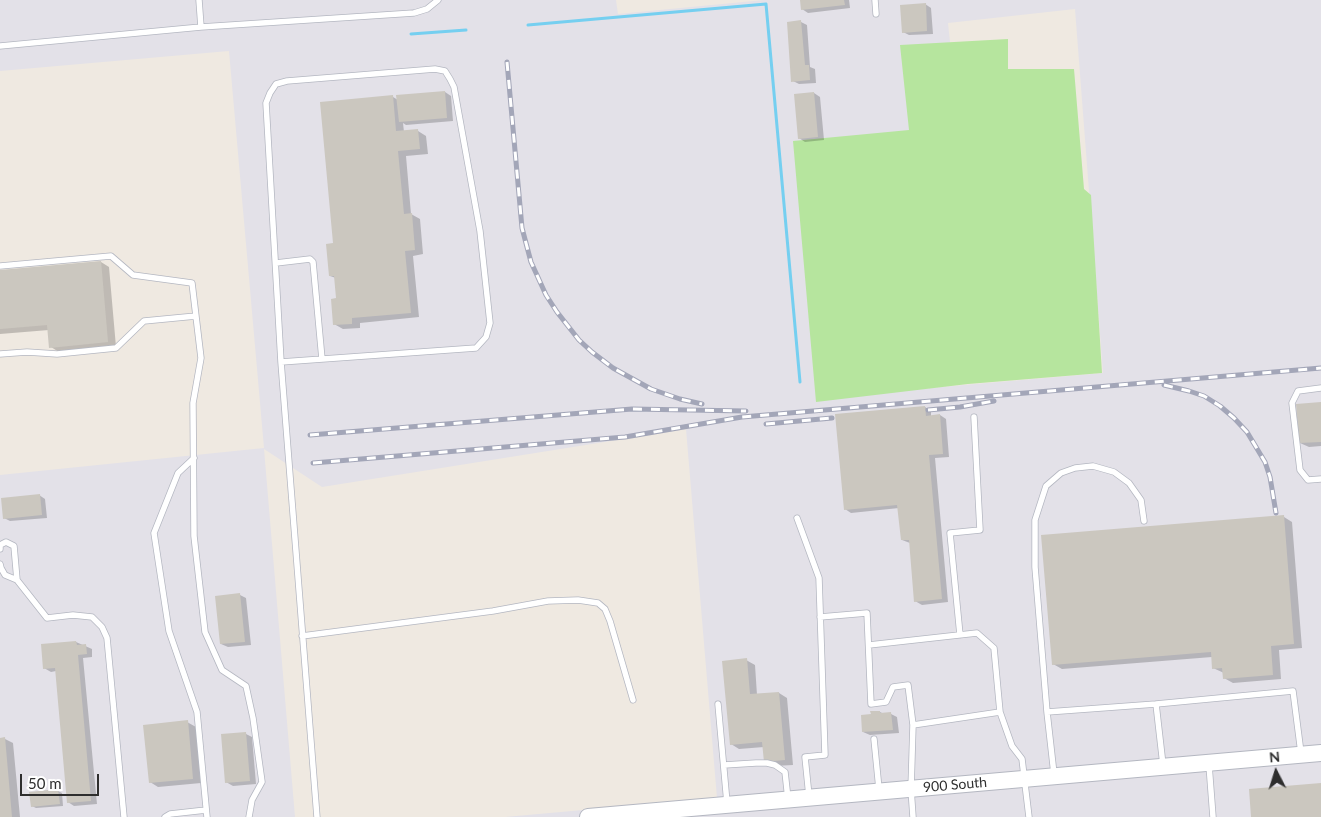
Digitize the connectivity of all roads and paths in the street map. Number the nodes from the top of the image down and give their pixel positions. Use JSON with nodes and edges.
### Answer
{"nodes":[{"id":1,"x":199,"y":0,"type":"edge"},
{"id":2,"x":438,"y":0,"type":"edge"},
{"id":3,"x":874,"y":0,"type":"edge"},
{"id":4,"x":876,"y":14,"type":"dead end"},
{"id":5,"x":201,"y":27,"type":"junction"},
{"id":6,"x":0,"y":46,"type":"edge"},
{"id":7,"x":276,"y":263,"type":"junction"},
{"id":8,"x":0,"y":266,"type":"edge"},
{"id":9,"x":196,"y":316,"type":"junction"},
{"id":10,"x":0,"y":354,"type":"edge"},
{"id":11,"x":322,"y":359,"type":"junction"},
{"id":12,"x":281,"y":362,"type":"junction"},
{"id":13,"x":1321,"y":388,"type":"edge"},
{"id":14,"x":974,"y":417,"type":"dead end"},
{"id":15,"x":194,"y":458,"type":"junction"},
{"id":16,"x":1321,"y":479,"type":"edge"},
{"id":17,"x":797,"y":518,"type":"dead end"},
{"id":18,"x":1144,"y":521,"type":"dead end"},
{"id":19,"x":0,"y":549,"type":"edge"},
{"id":20,"x":0,"y":564,"type":"edge"},
{"id":21,"x":17,"y":580,"type":"junction"},
{"id":22,"x":820,"y":617,"type":"junction"},
{"id":23,"x":960,"y":635,"type":"junction"},
{"id":24,"x":302,"y":636,"type":"junction"},
{"id":25,"x":869,"y":645,"type":"junction"},
{"id":26,"x":633,"y":700,"type":"dead end"},
{"id":27,"x":718,"y":704,"type":"dead end"},
{"id":28,"x":1156,"y":704,"type":"junction"},
{"id":29,"x":1000,"y":712,"type":"junction"},
{"id":30,"x":1048,"y":712,"type":"junction"},
{"id":31,"x":913,"y":725,"type":"junction"},
{"id":32,"x":874,"y":739,"type":"dead end"},
{"id":33,"x":1321,"y":753,"type":"edge"},
{"id":34,"x":1301,"y":755,"type":"junction"},
{"id":35,"x":1209,"y":763,"type":"junction"},
{"id":36,"x":724,"y":765,"type":"junction"},
{"id":37,"x":1163,"y":767,"type":"junction"},
{"id":38,"x":1054,"y":776,"type":"junction"},
{"id":39,"x":1024,"y":779,"type":"junction"},
{"id":40,"x":911,"y":789,"type":"junction"},
{"id":41,"x":879,"y":792,"type":"junction"},
{"id":42,"x":810,"y":798,"type":"junction"},
{"id":43,"x":789,"y":800,"type":"junction"},
{"id":44,"x":727,"y":805,"type":"junction"},
{"id":45,"x":206,"y":810,"type":"junction"},
{"id":46,"x":620,"y":816,"type":"edge"},
{"id":47,"x":124,"y":817,"type":"edge"},
{"id":48,"x":165,"y":817,"type":"edge"},
{"id":49,"x":207,"y":817,"type":"edge"},
{"id":50,"x":249,"y":817,"type":"edge"},
{"id":51,"x":317,"y":817,"type":"edge"},
{"id":52,"x":588,"y":817,"type":"edge"},
{"id":53,"x":914,"y":817,"type":"edge"},
{"id":54,"x":1029,"y":817,"type":"edge"},
{"id":55,"x":1213,"y":817,"type":"edge"}],
"edges":[{"from":1,"to":5,"type":"lane"},
{"from":2,"to":5,"type":"lane"},
{"from":3,"to":4,"type":"lane"},
{"from":5,"to":6,"type":"lane"},
{"from":7,"to":11,"type":"lane"},
{"from":7,"to":11,"type":"lane"},
{"from":7,"to":12,"type":"lane"},
{"from":8,"to":9,"type":"lane"},
{"from":9,"to":10,"type":"lane"},
{"from":9,"to":15,"type":"lane"},
{"from":11,"to":12,"type":"lane"},
{"from":12,"to":24,"type":"lane"},
{"from":13,"to":16,"type":"lane"},
{"from":14,"to":23,"type":"lane"},
{"from":15,"to":45,"type":"lane"},
{"from":15,"to":50,"type":"lane"},
{"from":17,"to":22,"type":"lane"},
{"from":18,"to":30,"type":"lane"},
{"from":19,"to":21,"type":"lane"},
{"from":20,"to":21,"type":"lane"},
{"from":21,"to":47,"type":"lane"},
{"from":22,"to":25,"type":"lane"},
{"from":22,"to":42,"type":"lane"},
{"from":23,"to":25,"type":"lane"},
{"from":23,"to":29,"type":"lane"},
{"from":24,"to":26,"type":"lane"},
{"from":24,"to":51,"type":"lane"},
{"from":25,"to":31,"type":"lane"},
{"from":27,"to":36,"type":"lane"},
{"from":28,"to":30,"type":"lane"},
{"from":28,"to":34,"type":"lane"},
{"from":28,"to":37,"type":"lane"},
{"from":29,"to":31,"type":"lane"},
{"from":29,"to":39,"type":"lane"},
{"from":30,"to":38,"type":"lane"},
{"from":31,"to":40,"type":"lane"},
{"from":32,"to":41,"type":"lane"},
{"from":33,"to":34,"type":"street","name":"900 South"},
{"from":34,"to":35,"type":"street","name":"900 South"},
{"from":35,"to":37,"type":"street","name":"900 South"},
{"from":35,"to":55,"type":"lane"},
{"from":36,"to":43,"type":"lane"},
{"from":36,"to":44,"type":"lane"},
{"from":37,"to":38,"type":"street","name":"900 South"},
{"from":38,"to":39,"type":"street","name":"900 South"},
{"from":39,"to":40,"type":"street","name":"900 South"},
{"from":39,"to":54,"type":"lane"},
{"from":40,"to":41,"type":"street","name":"900 South"},
{"from":40,"to":53,"type":"lane"},
{"from":41,"to":42,"type":"street","name":"900 South"},
{"from":42,"to":43,"type":"street","name":"900 South"},
{"from":43,"to":44,"type":"street","name":"900 South"},
{"from":44,"to":46,"type":"street","name":"900 South"},
{"from":45,"to":48,"type":"lane"},
{"from":45,"to":49,"type":"lane"},
{"from":46,"to":52,"type":"street","name":"900 South"}]}
